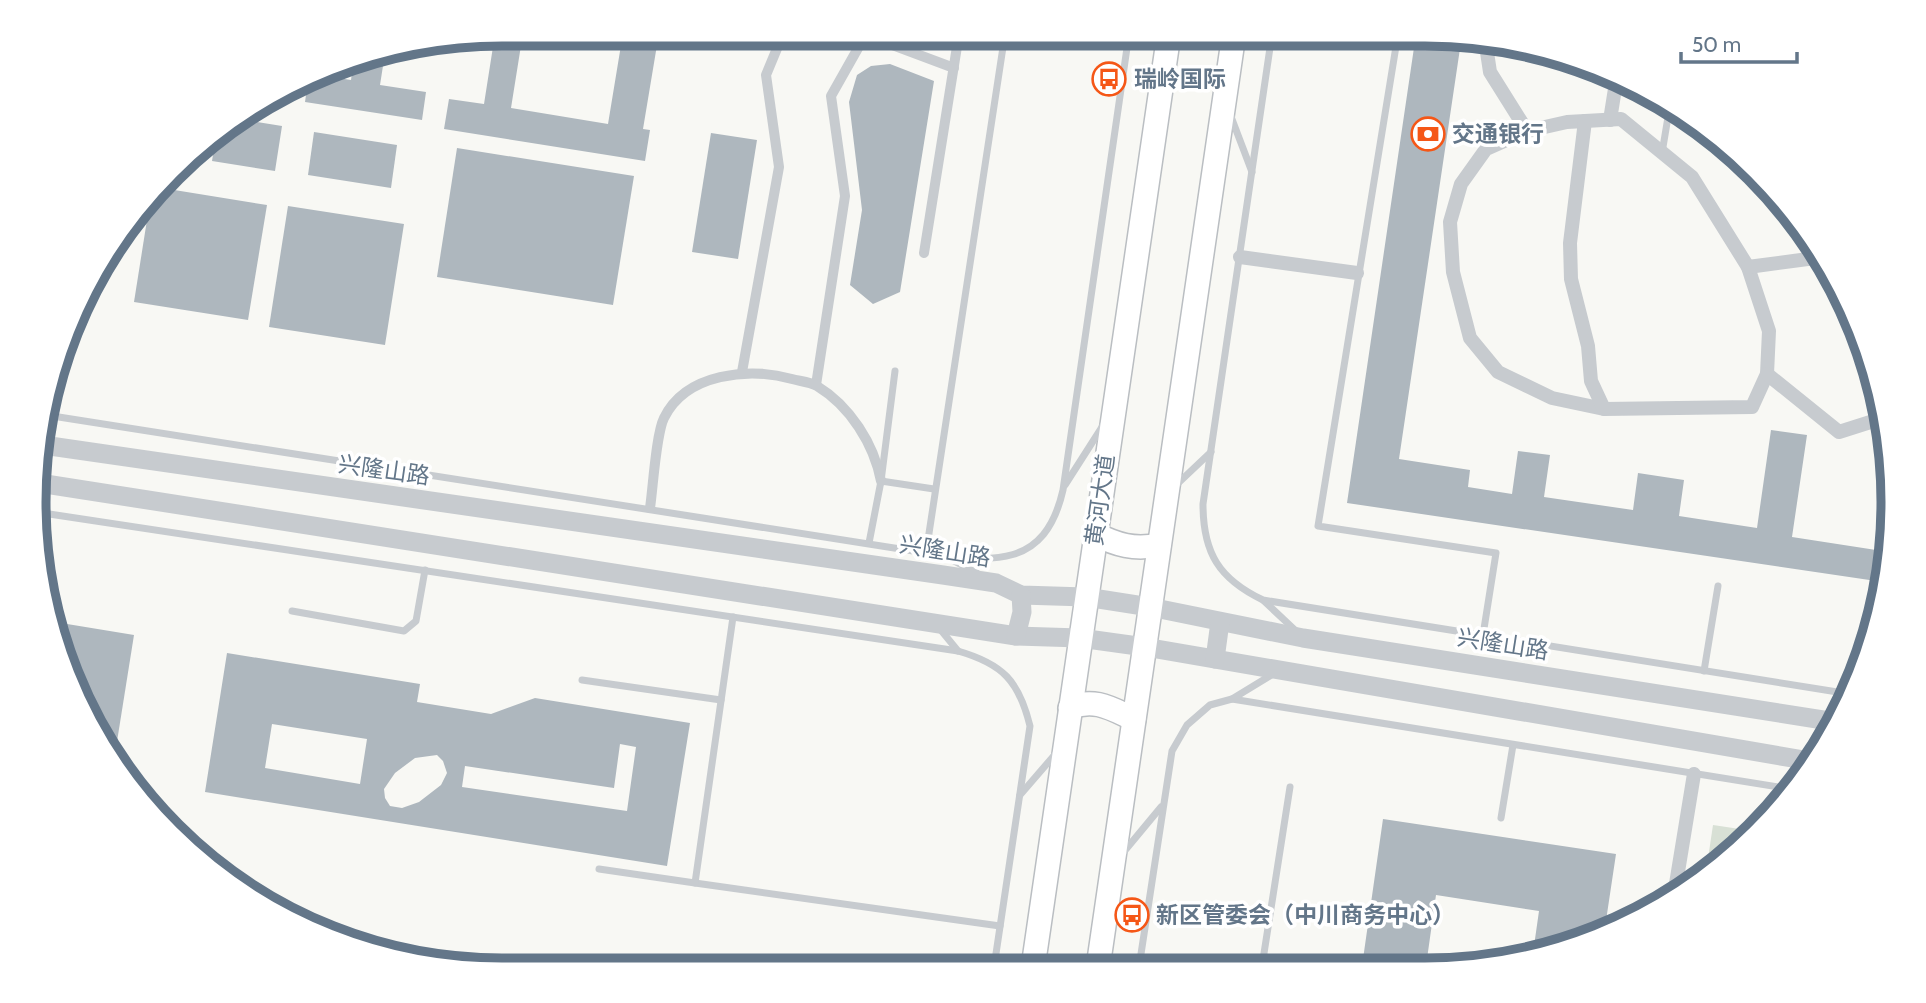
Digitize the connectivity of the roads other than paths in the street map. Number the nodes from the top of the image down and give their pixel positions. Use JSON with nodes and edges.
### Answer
{"nodes":[{"id":1,"x":778,"y":46,"type":"edge"},
{"id":2,"x":858,"y":46,"type":"edge"},
{"id":3,"x":896,"y":46,"type":"edge"},
{"id":4,"x":957,"y":46,"type":"edge"},
{"id":5,"x":1003,"y":46,"type":"edge"},
{"id":6,"x":1127,"y":46,"type":"edge"},
{"id":7,"x":1167,"y":46,"type":"edge"},
{"id":8,"x":1232,"y":46,"type":"edge"},
{"id":9,"x":1270,"y":46,"type":"edge"},
{"id":10,"x":1396,"y":46,"type":"edge"},
{"id":11,"x":1487,"y":49,"type":"edge"},
{"id":12,"x":954,"y":68,"type":"junction"},
{"id":13,"x":1615,"y":88,"type":"edge"},
{"id":14,"x":1224,"y":98,"type":"junction"},
{"id":15,"x":1668,"y":116,"type":"edge"},
{"id":16,"x":1610,"y":120,"type":"junction"},
{"id":17,"x":1585,"y":121,"type":"junction"},
{"id":18,"x":1527,"y":131,"type":"junction"},
{"id":19,"x":1662,"y":154,"type":"junction"},
{"id":20,"x":1252,"y":173,"type":"junction"},
{"id":21,"x":924,"y":253,"type":"dead end"},
{"id":22,"x":1240,"y":257,"type":"junction"},
{"id":23,"x":1810,"y":259,"type":"edge"},
{"id":24,"x":1748,"y":267,"type":"junction"},
{"id":25,"x":1357,"y":273,"type":"junction"},
{"id":26,"x":895,"y":371,"type":"dead end"},
{"id":27,"x":743,"y":372,"type":"junction"},
{"id":28,"x":1767,"y":374,"type":"junction"},
{"id":29,"x":816,"y":385,"type":"junction"},
{"id":30,"x":1114,"y":409,"type":"junction"},
{"id":31,"x":1604,"y":409,"type":"junction"},
{"id":32,"x":53,"y":416,"type":"edge"},
{"id":33,"x":1873,"y":421,"type":"edge"},
{"id":34,"x":49,"y":446,"type":"edge"},
{"id":35,"x":1212,"y":451,"type":"junction"},
{"id":36,"x":881,"y":481,"type":"junction"},
{"id":37,"x":46,"y":484,"type":"edge"},
{"id":38,"x":934,"y":489,"type":"junction"},
{"id":39,"x":1063,"y":490,"type":"junction"},
{"id":40,"x":1166,"y":495,"type":"junction"},
{"id":41,"x":650,"y":508,"type":"junction"},
{"id":42,"x":46,"y":513,"type":"edge"},
{"id":43,"x":1096,"y":534,"type":"junction"},
{"id":44,"x":869,"y":543,"type":"junction"},
{"id":45,"x":1159,"y":545,"type":"junction"},
{"id":46,"x":926,"y":553,"type":"junction"},
{"id":47,"x":943,"y":555,"type":"junction"},
{"id":48,"x":425,"y":570,"type":"junction"},
{"id":49,"x":996,"y":583,"type":"junction"},
{"id":50,"x":1718,"y":586,"type":"dead end"},
{"id":51,"x":1021,"y":595,"type":"junction"},
{"id":52,"x":1086,"y":597,"type":"junction"},
{"id":53,"x":1263,"y":600,"type":"junction"},
{"id":54,"x":1150,"y":607,"type":"junction"},
{"id":55,"x":292,"y":611,"type":"dead end"},
{"id":56,"x":733,"y":617,"type":"junction"},
{"id":57,"x":932,"y":621,"type":"junction"},
{"id":58,"x":1220,"y":621,"type":"junction"},
{"id":59,"x":1483,"y":635,"type":"junction"},
{"id":60,"x":1016,"y":636,"type":"junction"},
{"id":61,"x":1080,"y":638,"type":"junction"},
{"id":62,"x":1303,"y":638,"type":"junction"},
{"id":63,"x":1145,"y":648,"type":"junction"},
{"id":64,"x":958,"y":651,"type":"junction"},
{"id":65,"x":1215,"y":659,"type":"junction"},
{"id":66,"x":1279,"y":670,"type":"junction"},
{"id":67,"x":1704,"y":671,"type":"junction"},
{"id":68,"x":582,"y":680,"type":"dead end"},
{"id":69,"x":1838,"y":692,"type":"edge"},
{"id":70,"x":1232,"y":699,"type":"junction"},
{"id":71,"x":721,"y":701,"type":"junction"},
{"id":72,"x":1070,"y":708,"type":"junction"},
{"id":73,"x":1134,"y":719,"type":"junction"},
{"id":74,"x":1824,"y":720,"type":"edge"},
{"id":75,"x":1065,"y":743,"type":"junction"},
{"id":76,"x":1513,"y":745,"type":"junction"},
{"id":77,"x":1801,"y":759,"type":"edge"},
{"id":78,"x":1694,"y":774,"type":"junction"},
{"id":79,"x":1290,"y":787,"type":"dead end"},
{"id":80,"x":1779,"y":787,"type":"edge"},
{"id":81,"x":1019,"y":795,"type":"junction"},
{"id":82,"x":1162,"y":806,"type":"junction"},
{"id":83,"x":1502,"y":818,"type":"dead end"},
{"id":84,"x":1112,"y":865,"type":"junction"},
{"id":85,"x":600,"y":869,"type":"dead end"},
{"id":86,"x":1676,"y":882,"type":"edge"},
{"id":87,"x":695,"y":883,"type":"junction"},
{"id":88,"x":1000,"y":926,"type":"junction"},
{"id":89,"x":995,"y":958,"type":"edge"},
{"id":90,"x":1034,"y":958,"type":"edge"},
{"id":91,"x":1099,"y":958,"type":"edge"},
{"id":92,"x":1140,"y":958,"type":"edge"},
{"id":93,"x":1263,"y":958,"type":"edge"}],
"edges":[{"from":1,"to":27,"type":"street"},
{"from":2,"to":29,"type":"street"},
{"from":3,"to":12,"type":"street"},
{"from":4,"to":12,"type":"street"},
{"from":5,"to":38,"type":"lane"},
{"from":6,"to":39,"type":"lane"},
{"from":7,"to":30,"type":"main road","name":"黄河大道"},
{"from":8,"to":14,"type":"main road"},
{"from":9,"to":20,"type":"lane"},
{"from":10,"to":25,"type":"lane"},
{"from":11,"to":18,"type":"street"},
{"from":12,"to":21,"type":"street"},
{"from":13,"to":16,"type":"street"},
{"from":14,"to":20,"type":"lane"},
{"from":14,"to":40,"type":"main road"},
{"from":15,"to":19,"type":"lane"},
{"from":16,"to":17,"type":"street"},
{"from":16,"to":19,"type":"street"},
{"from":17,"to":18,"type":"street"},
{"from":17,"to":31,"type":"street"},
{"from":18,"to":31,"type":"street"},
{"from":19,"to":24,"type":"street"},
{"from":20,"to":22,"type":"lane"},
{"from":22,"to":25,"type":"street"},
{"from":22,"to":35,"type":"lane"},
{"from":23,"to":24,"type":"street"},
{"from":24,"to":28,"type":"street"},
{"from":25,"to":59,"type":"lane"},
{"from":26,"to":36,"type":"lane"},
{"from":27,"to":29,"type":"street"},
{"from":27,"to":41,"type":"street"},
{"from":28,"to":31,"type":"street"},
{"from":28,"to":33,"type":"street"},
{"from":29,"to":36,"type":"street"},
{"from":30,"to":39,"type":"lane"},
{"from":30,"to":43,"type":"main road","name":"黄河大道"},
{"from":32,"to":41,"type":"lane"},
{"from":34,"to":49,"type":"street","name":"兴隆山路"},
{"from":35,"to":40,"type":"lane"},
{"from":35,"to":53,"type":"lane"},
{"from":36,"to":38,"type":"lane"},
{"from":36,"to":44,"type":"lane"},
{"from":37,"to":57,"type":"street"},
{"from":38,"to":46,"type":"lane"},
{"from":39,"to":47,"type":"lane"},
{"from":40,"to":45,"type":"main road"},
{"from":41,"to":44,"type":"lane"},
{"from":42,"to":48,"type":"lane"},
{"from":43,"to":45,"type":"main road"},
{"from":43,"to":52,"type":"main road","name":"黄河大道"},
{"from":44,"to":46,"type":"lane"},
{"from":45,"to":54,"type":"main road"},
{"from":46,"to":47,"type":"lane"},
{"from":47,"to":49,"type":"lane"},
{"from":48,"to":55,"type":"lane"},
{"from":48,"to":56,"type":"lane"},
{"from":49,"to":51,"type":"street","name":"兴隆山路"},
{"from":50,"to":67,"type":"lane"},
{"from":51,"to":52,"type":"street","name":"兴隆山路"},
{"from":51,"to":60,"type":"street"},
{"from":52,"to":54,"type":"street","name":"兴隆山路"},
{"from":52,"to":61,"type":"main road","name":"黄河大道"},
{"from":53,"to":59,"type":"lane"},
{"from":53,"to":62,"type":"lane"},
{"from":54,"to":58,"type":"street","name":"兴隆山路"},
{"from":54,"to":63,"type":"main road"},
{"from":56,"to":64,"type":"lane"},
{"from":56,"to":71,"type":"lane"},
{"from":57,"to":60,"type":"street"},
{"from":57,"to":64,"type":"lane"},
{"from":58,"to":62,"type":"street","name":"兴隆山路"},
{"from":58,"to":65,"type":"street"},
{"from":59,"to":67,"type":"lane"},
{"from":60,"to":61,"type":"street"},
{"from":61,"to":63,"type":"street"},
{"from":61,"to":72,"type":"main road","name":"黄河大道"},
{"from":62,"to":74,"type":"street","name":"兴隆山路"},
{"from":63,"to":65,"type":"street"},
{"from":63,"to":73,"type":"main road"},
{"from":64,"to":81,"type":"lane"},
{"from":65,"to":66,"type":"street"},
{"from":66,"to":70,"type":"lane"},
{"from":66,"to":77,"type":"street"},
{"from":67,"to":69,"type":"lane"},
{"from":68,"to":71,"type":"lane"},
{"from":70,"to":76,"type":"lane"},
{"from":70,"to":82,"type":"lane"},
{"from":71,"to":87,"type":"lane"},
{"from":72,"to":73,"type":"main road"},
{"from":72,"to":75,"type":"main road","name":"黄河大道"},
{"from":73,"to":84,"type":"main road"},
{"from":75,"to":81,"type":"lane"},
{"from":75,"to":90,"type":"main road","name":"黄河大道"},
{"from":76,"to":78,"type":"lane"},
{"from":76,"to":83,"type":"lane"},
{"from":78,"to":80,"type":"lane"},
{"from":78,"to":86,"type":"street"},
{"from":79,"to":93,"type":"lane"},
{"from":81,"to":88,"type":"lane"},
{"from":82,"to":84,"type":"lane"},
{"from":82,"to":92,"type":"lane"},
{"from":84,"to":91,"type":"main road"},
{"from":85,"to":87,"type":"lane"},
{"from":87,"to":88,"type":"lane"},
{"from":88,"to":89,"type":"lane"}]}
